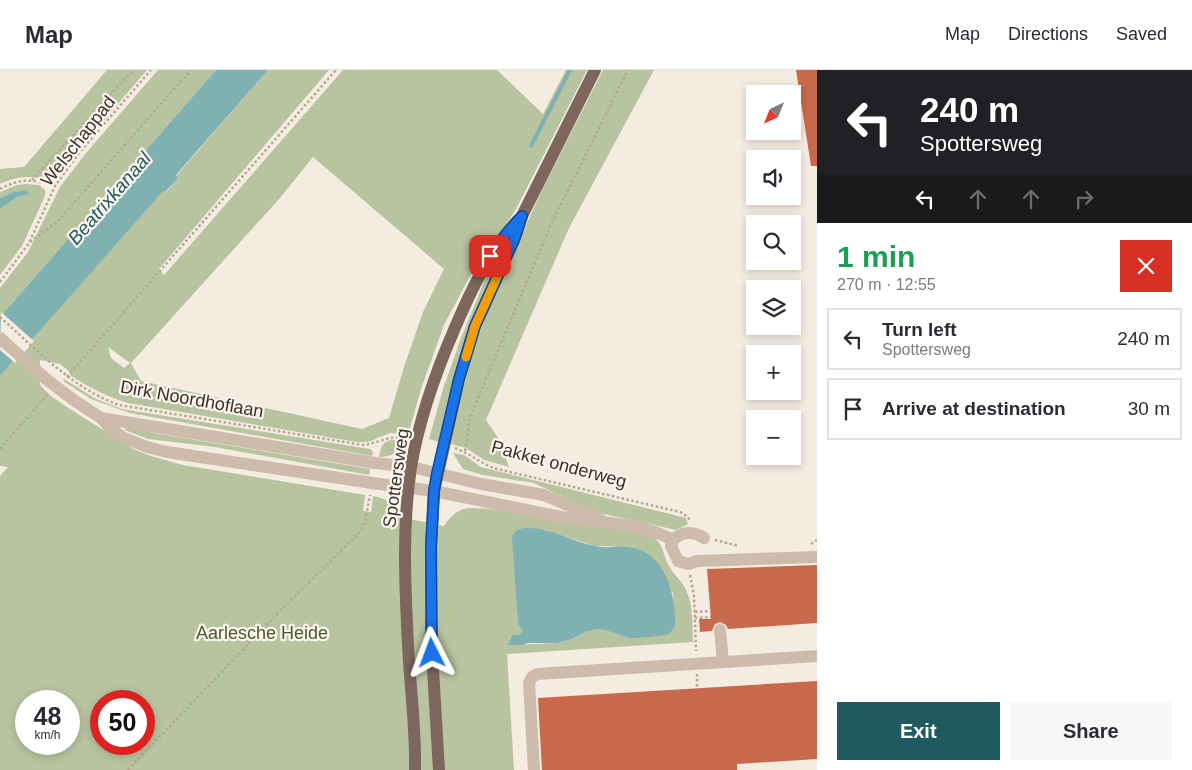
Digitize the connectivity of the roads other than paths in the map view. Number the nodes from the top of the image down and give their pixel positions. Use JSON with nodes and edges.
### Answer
{"nodes":[{"id":1,"x":595,"y":70,"type":"edge"},
{"id":2,"x":522,"y":216,"type":"junction"},
{"id":3,"x":0,"y":338,"type":"edge"},
{"id":4,"x":101,"y":418,"type":"junction"},
{"id":5,"x":412,"y":467,"type":"junction"},
{"id":6,"x":437,"y":473,"type":"junction"},
{"id":7,"x":409,"y":487,"type":"junction"},
{"id":8,"x":434,"y":491,"type":"junction"},
{"id":9,"x":607,"y":522,"type":"junction"},
{"id":10,"x":701,"y":535,"type":"road end"},
{"id":11,"x":673,"y":540,"type":"junction"},
{"id":12,"x":817,"y":557,"type":"edge"},
{"id":13,"x":720,"y":630,"type":"dead end"},
{"id":14,"x":817,"y":656,"type":"edge"},
{"id":15,"x":724,"y":662,"type":"junction"},
{"id":16,"x":415,"y":770,"type":"edge"},
{"id":17,"x":439,"y":770,"type":"edge"},
{"id":18,"x":534,"y":770,"type":"edge"}],
"edges":[{"from":1,"to":2,"type":"main road","name":"Spottersweg"},
{"from":2,"to":5,"type":"main road","name":"Spottersweg"},
{"from":2,"to":6,"type":"main road","name":"Spottersweg"},
{"from":3,"to":4,"type":"street","name":"Dirk Noordhoflaan"},
{"from":4,"to":5,"type":"street","name":"Dirk Noordhoflaan"},
{"from":4,"to":7,"type":"street","name":"Dirk Noordhoflaan"},
{"from":5,"to":6,"type":"street","name":"Dirk Noordhoflaan"},
{"from":5,"to":7,"type":"main road","name":"Spottersweg"},
{"from":6,"to":8,"type":"main road","name":"Spottersweg"},
{"from":6,"to":9,"type":"street","name":"Pakket onderweg"},
{"from":7,"to":8,"type":"street","name":"Dirk Noordhoflaan"},
{"from":7,"to":16,"type":"main road","name":"Spottersweg"},
{"from":8,"to":9,"type":"street","name":"Pakket onderweg"},
{"from":8,"to":17,"type":"main road","name":"Spottersweg"},
{"from":9,"to":11,"type":"street","name":"Pakket onderweg"},
{"from":10,"to":11,"type":"street"},
{"from":11,"to":12,"type":"street"},
{"from":13,"to":15,"type":"street"},
{"from":14,"to":15,"type":"street"},
{"from":15,"to":18,"type":"street"}]}
